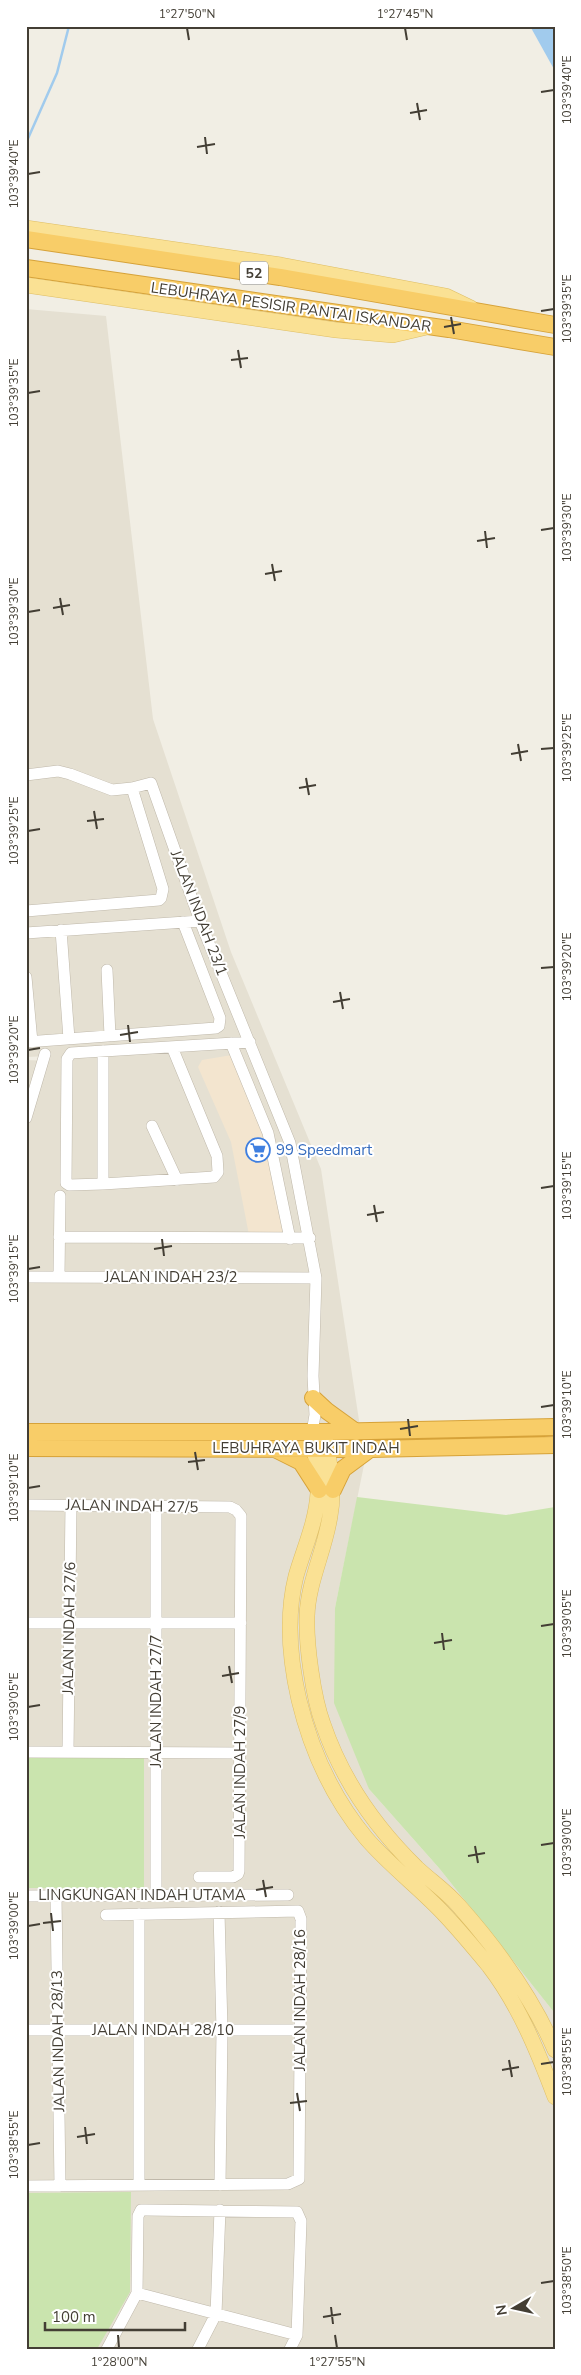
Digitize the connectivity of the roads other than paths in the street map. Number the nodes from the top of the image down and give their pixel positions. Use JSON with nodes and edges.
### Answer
{"nodes":[{"id":1,"x":26,"y":228,"type":"edge"},
{"id":2,"x":26,"y":239,"type":"edge"},
{"id":3,"x":26,"y":268,"type":"edge"},
{"id":4,"x":26,"y":285,"type":"edge"},
{"id":5,"x":481,"y":313,"type":"junction"},
{"id":6,"x":555,"y":325,"type":"edge"},
{"id":7,"x":428,"y":326,"type":"junction"},
{"id":8,"x":555,"y":347,"type":"edge"},
{"id":9,"x":26,"y":775,"type":"edge"},
{"id":10,"x":132,"y":788,"type":"junction"},
{"id":11,"x":26,"y":911,"type":"edge"},
{"id":12,"x":200,"y":921,"type":"junction"},
{"id":13,"x":183,"y":922,"type":"junction"},
{"id":14,"x":61,"y":930,"type":"junction"},
{"id":15,"x":26,"y":933,"type":"edge"},
{"id":16,"x":107,"y":970,"type":"dead end"},
{"id":17,"x":26,"y":977,"type":"edge"},
{"id":18,"x":110,"y":1036,"type":"junction"},
{"id":19,"x":69,"y":1039,"type":"junction"},
{"id":20,"x":29,"y":1042,"type":"edge"},
{"id":21,"x":250,"y":1042,"type":"junction"},
{"id":22,"x":231,"y":1043,"type":"junction"},
{"id":23,"x":172,"y":1047,"type":"junction"},
{"id":24,"x":103,"y":1051,"type":"junction"},
{"id":25,"x":45,"y":1054,"type":"dead end"},
{"id":26,"x":26,"y":1118,"type":"edge"},
{"id":27,"x":152,"y":1126,"type":"dead end"},
{"id":28,"x":177,"y":1180,"type":"junction"},
{"id":29,"x":104,"y":1184,"type":"junction"},
{"id":30,"x":60,"y":1196,"type":"dead end"},
{"id":31,"x":59,"y":1237,"type":"junction"},
{"id":32,"x":310,"y":1238,"type":"junction"},
{"id":33,"x":290,"y":1239,"type":"junction"},
{"id":34,"x":59,"y":1276,"type":"junction"},
{"id":35,"x":26,"y":1277,"type":"edge"},
{"id":36,"x":316,"y":1278,"type":"junction"},
{"id":37,"x":313,"y":1398,"type":"junction"},
{"id":38,"x":555,"y":1427,"type":"edge"},
{"id":39,"x":26,"y":1432,"type":"edge"},
{"id":40,"x":318,"y":1432,"type":"junction"},
{"id":41,"x":356,"y":1432,"type":"junction"},
{"id":42,"x":555,"y":1445,"type":"edge"},
{"id":43,"x":272,"y":1447,"type":"junction"},
{"id":44,"x":26,"y":1448,"type":"edge"},
{"id":45,"x":321,"y":1449,"type":"junction"},
{"id":46,"x":370,"y":1449,"type":"junction"},
{"id":47,"x":326,"y":1490,"type":"junction"},
{"id":48,"x":26,"y":1505,"type":"edge"},
{"id":49,"x":70,"y":1505,"type":"junction"},
{"id":50,"x":156,"y":1506,"type":"junction"},
{"id":51,"x":236,"y":1510,"type":"joint"},
{"id":52,"x":26,"y":1623,"type":"edge"},
{"id":53,"x":69,"y":1623,"type":"junction"},
{"id":54,"x":156,"y":1623,"type":"junction"},
{"id":55,"x":241,"y":1623,"type":"junction"},
{"id":56,"x":156,"y":1751,"type":"junction"},
{"id":57,"x":26,"y":1752,"type":"edge"},
{"id":58,"x":68,"y":1752,"type":"junction"},
{"id":59,"x":240,"y":1753,"type":"junction"},
{"id":60,"x":198,"y":1877,"type":"dead end"},
{"id":61,"x":288,"y":1895,"type":"dead end"},
{"id":62,"x":26,"y":1896,"type":"edge"},
{"id":63,"x":56,"y":1896,"type":"junction"},
{"id":64,"x":156,"y":1896,"type":"junction"},
{"id":65,"x":219,"y":1912,"type":"junction"},
{"id":66,"x":139,"y":1914,"type":"junction"},
{"id":67,"x":106,"y":1915,"type":"dead end"},
{"id":68,"x":26,"y":2030,"type":"edge"},
{"id":69,"x":58,"y":2030,"type":"junction"},
{"id":70,"x":140,"y":2030,"type":"junction"},
{"id":71,"x":222,"y":2030,"type":"junction"},
{"id":72,"x":300,"y":2030,"type":"junction"},
{"id":73,"x":555,"y":2050,"type":"edge"},
{"id":74,"x":555,"y":2097,"type":"edge"},
{"id":75,"x":139,"y":2185,"type":"junction"},
{"id":76,"x":220,"y":2185,"type":"junction"},
{"id":77,"x":26,"y":2186,"type":"edge"},
{"id":78,"x":60,"y":2186,"type":"junction"},
{"id":79,"x":220,"y":2210,"type":"junction"},
{"id":80,"x":137,"y":2293,"type":"junction"},
{"id":81,"x":216,"y":2314,"type":"junction"},
{"id":82,"x":297,"y":2335,"type":"junction"},
{"id":83,"x":107,"y":2349,"type":"edge"},
{"id":84,"x":198,"y":2349,"type":"edge"},
{"id":85,"x":290,"y":2349,"type":"edge"}],
"edges":[{"from":1,"to":5,"type":"main road"},
{"from":2,"to":5,"type":"highway","name":"LEBUHRAYA PESISIR PANTAI ISKANDAR","number":"52"},
{"from":3,"to":7,"type":"highway","name":"LEBUHRAYA PESISIR PANTAI ISKANDAR","number":"52"},
{"from":4,"to":7,"type":"main road"},
{"from":5,"to":6,"type":"highway","name":"LEBUHRAYA PESISIR PANTAI ISKANDAR","number":"52"},
{"from":7,"to":8,"type":"highway","name":"LEBUHRAYA PESISIR PANTAI ISKANDAR","number":"52"},
{"from":9,"to":10,"type":"street"},
{"from":10,"to":11,"type":"street"},
{"from":10,"to":12,"type":"street","name":"JALAN INDAH 23/1"},
{"from":12,"to":13,"type":"street"},
{"from":12,"to":21,"type":"street","name":"JALAN INDAH 23/1"},
{"from":13,"to":14,"type":"street"},
{"from":13,"to":18,"type":"street"},
{"from":14,"to":15,"type":"street"},
{"from":14,"to":19,"type":"street"},
{"from":16,"to":18,"type":"street"},
{"from":17,"to":20,"type":"street"},
{"from":18,"to":19,"type":"street"},
{"from":19,"to":20,"type":"street"},
{"from":21,"to":22,"type":"street"},
{"from":21,"to":32,"type":"street","name":"JALAN INDAH 23/1"},
{"from":22,"to":23,"type":"street"},
{"from":22,"to":33,"type":"street"},
{"from":23,"to":24,"type":"street"},
{"from":23,"to":28,"type":"street"},
{"from":24,"to":29,"type":"street"},
{"from":24,"to":29,"type":"street"},
{"from":25,"to":26,"type":"street"},
{"from":27,"to":28,"type":"street"},
{"from":28,"to":29,"type":"street"},
{"from":30,"to":31,"type":"street"},
{"from":31,"to":33,"type":"street"},
{"from":31,"to":34,"type":"street"},
{"from":32,"to":33,"type":"street"},
{"from":32,"to":36,"type":"street","name":"JALAN INDAH 23/1"},
{"from":34,"to":35,"type":"street","name":"JALAN INDAH 23/2"},
{"from":34,"to":36,"type":"street","name":"JALAN INDAH 23/2"},
{"from":36,"to":37,"type":"street","name":"JALAN INDAH 23/1"},
{"from":37,"to":40,"type":"street","name":"JALAN INDAH 23/1"},
{"from":37,"to":41,"type":"highway"},
{"from":38,"to":41,"type":"highway","name":"LEBUHRAYA BUKIT INDAH"},
{"from":39,"to":40,"type":"highway","name":"LEBUHRAYA BUKIT INDAH"},
{"from":40,"to":41,"type":"highway","name":"LEBUHRAYA BUKIT INDAH"},
{"from":40,"to":45,"type":"main road"},
{"from":42,"to":46,"type":"highway","name":"LEBUHRAYA BUKIT INDAH"},
{"from":43,"to":44,"type":"highway","name":"LEBUHRAYA BUKIT INDAH"},
{"from":43,"to":45,"type":"highway","name":"LEBUHRAYA BUKIT INDAH"},
{"from":43,"to":47,"type":"highway"},
{"from":45,"to":46,"type":"highway","name":"LEBUHRAYA BUKIT INDAH"},
{"from":45,"to":47,"type":"main road"},
{"from":46,"to":47,"type":"highway"},
{"from":47,"to":73,"type":"main road"},
{"from":47,"to":74,"type":"main road"},
{"from":48,"to":49,"type":"street","name":"JALAN INDAH 27/5"},
{"from":49,"to":50,"type":"street","name":"JALAN INDAH 27/5"},
{"from":49,"to":53,"type":"street","name":"JALAN INDAH 27/6"},
{"from":50,"to":51,"type":"street","name":"JALAN INDAH 27/5"},
{"from":50,"to":54,"type":"street","name":"JALAN INDAH 27/7"},
{"from":51,"to":55,"type":"street","name":"JALAN INDAH 27/9"},
{"from":52,"to":53,"type":"street"},
{"from":53,"to":54,"type":"street"},
{"from":53,"to":58,"type":"street","name":"JALAN INDAH 27/6"},
{"from":54,"to":55,"type":"street"},
{"from":54,"to":56,"type":"street","name":"JALAN INDAH 27/7"},
{"from":55,"to":59,"type":"street","name":"JALAN INDAH 27/9"},
{"from":56,"to":58,"type":"street"},
{"from":56,"to":59,"type":"street"},
{"from":56,"to":64,"type":"street","name":"JALAN INDAH 27/7"},
{"from":57,"to":58,"type":"street"},
{"from":59,"to":60,"type":"street","name":"JALAN INDAH 27/9"},
{"from":61,"to":64,"type":"street","name":"LINGKUNGAN INDAH UTAMA"},
{"from":62,"to":63,"type":"street","name":"LINGKUNGAN INDAH UTAMA"},
{"from":63,"to":64,"type":"street","name":"LINGKUNGAN INDAH UTAMA"},
{"from":63,"to":69,"type":"street","name":"JALAN INDAH 28/13"},
{"from":65,"to":66,"type":"street"},
{"from":65,"to":71,"type":"street"},
{"from":65,"to":72,"type":"street","name":"JALAN INDAH 28/16"},
{"from":66,"to":67,"type":"street"},
{"from":66,"to":70,"type":"street"},
{"from":68,"to":69,"type":"street","name":"JALAN INDAH 28/10"},
{"from":69,"to":70,"type":"street","name":"JALAN INDAH 28/10"},
{"from":69,"to":78,"type":"street","name":"JALAN INDAH 28/13"},
{"from":70,"to":71,"type":"street","name":"JALAN INDAH 28/10"},
{"from":70,"to":75,"type":"street"},
{"from":71,"to":72,"type":"street","name":"JALAN INDAH 28/10"},
{"from":71,"to":76,"type":"street"},
{"from":72,"to":76,"type":"street","name":"JALAN INDAH 28/16"},
{"from":75,"to":76,"type":"street"},
{"from":75,"to":78,"type":"street"},
{"from":77,"to":78,"type":"street"},
{"from":79,"to":80,"type":"street"},
{"from":79,"to":81,"type":"street"},
{"from":79,"to":82,"type":"street"},
{"from":80,"to":81,"type":"street"},
{"from":80,"to":83,"type":"street"},
{"from":81,"to":82,"type":"street"},
{"from":81,"to":84,"type":"street"},
{"from":82,"to":85,"type":"street"}]}
